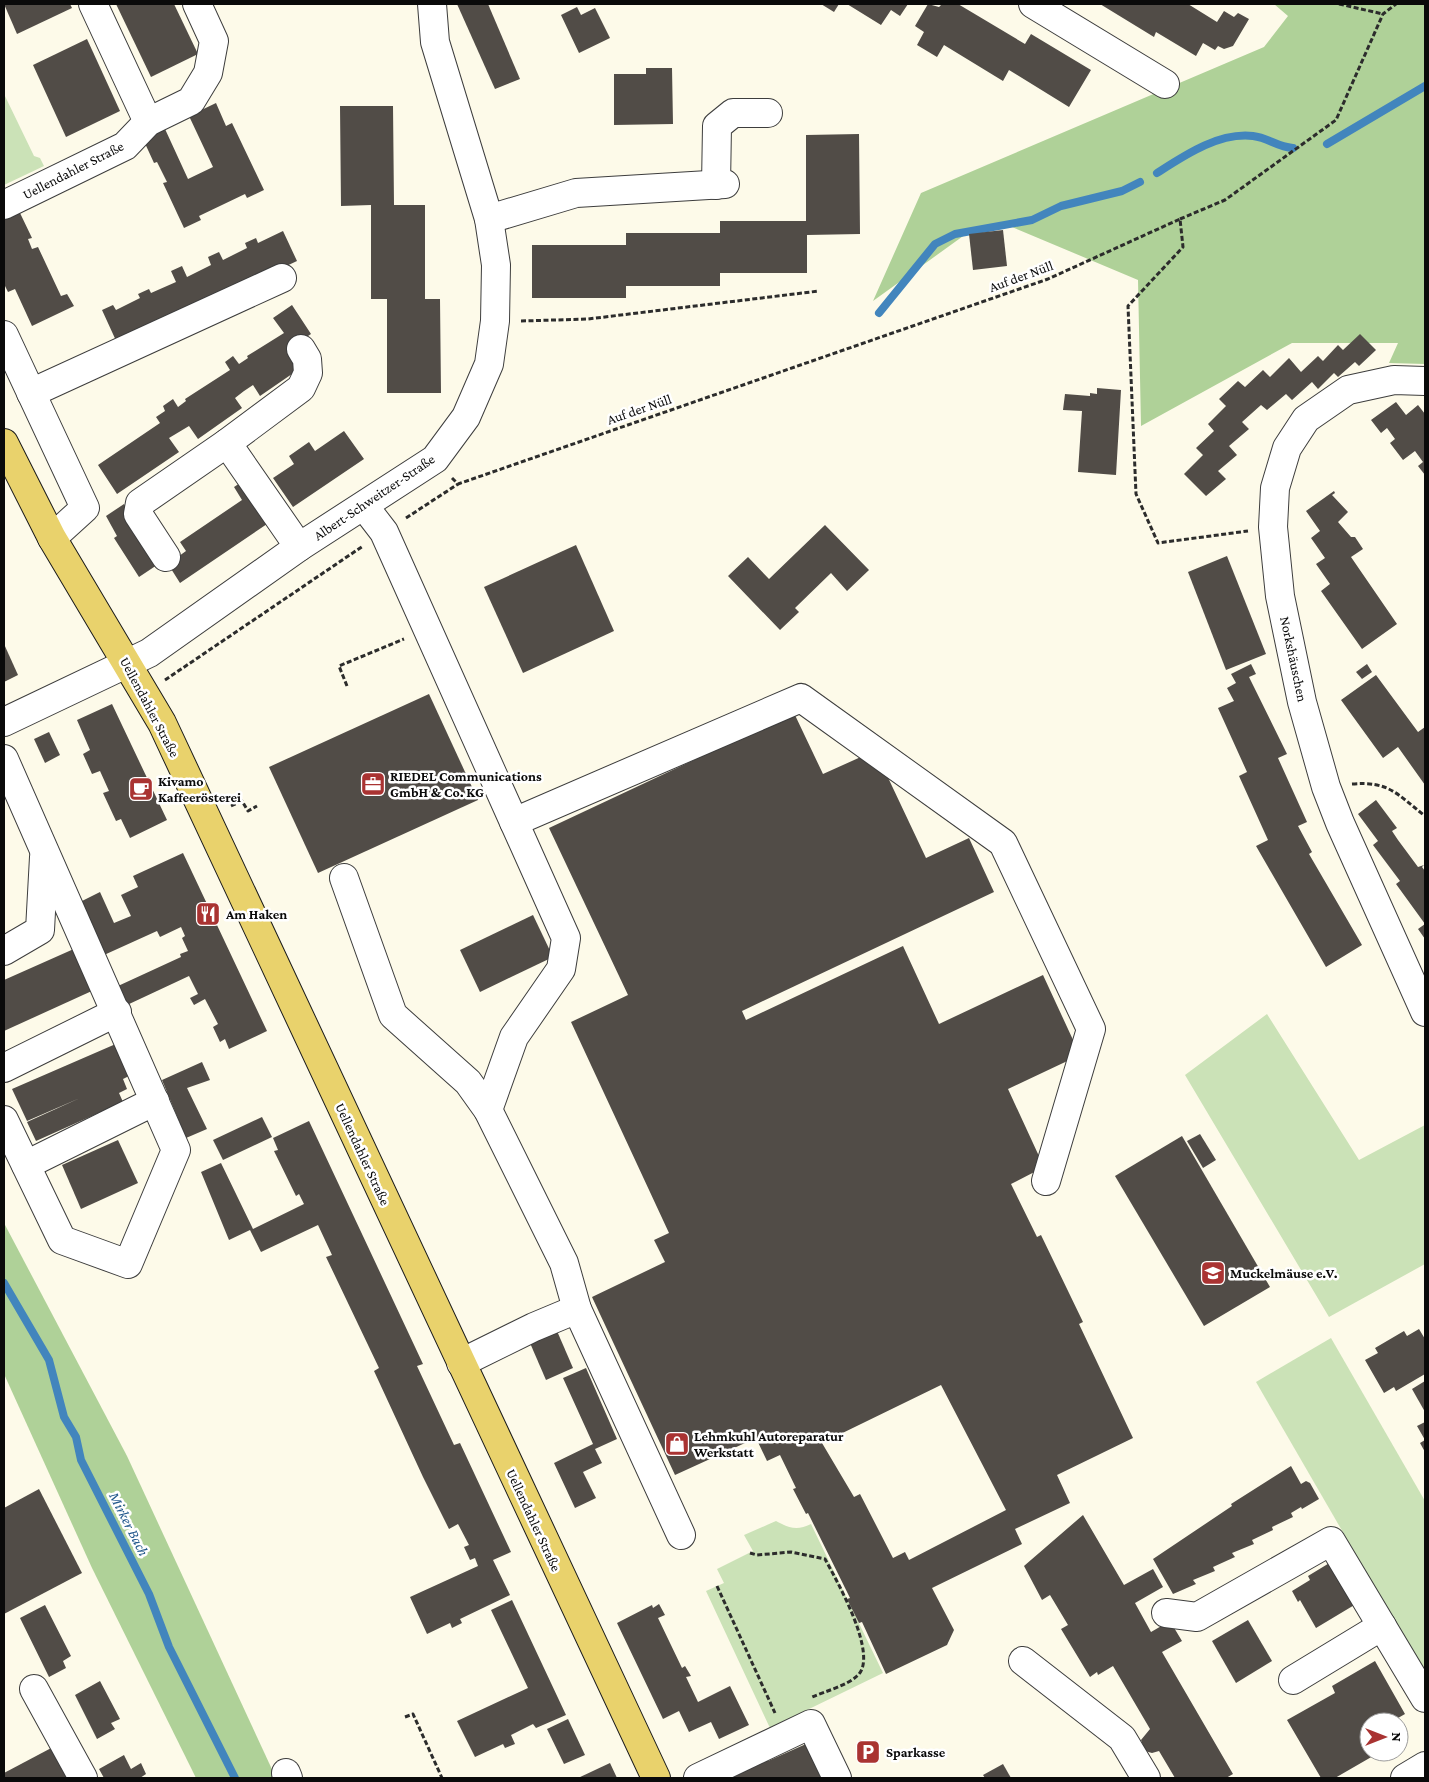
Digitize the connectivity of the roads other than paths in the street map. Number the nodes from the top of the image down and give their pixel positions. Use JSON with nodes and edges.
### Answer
{"nodes":[{"id":1,"x":93,"y":4,"type":"edge"},
{"id":2,"x":197,"y":4,"type":"edge"},
{"id":3,"x":432,"y":4,"type":"edge"},
{"id":4,"x":1033,"y":4,"type":"edge"},
{"id":5,"x":1165,"y":84,"type":"dead end"},
{"id":6,"x":768,"y":112,"type":"dead end"},
{"id":7,"x":148,"y":122,"type":"junction"},
{"id":8,"x":4,"y":205,"type":"edge"},
{"id":9,"x":490,"y":219,"type":"junction"},
{"id":10,"x":282,"y":278,"type":"dead end"},
{"id":11,"x":4,"y":335,"type":"edge"},
{"id":12,"x":301,"y":349,"type":"dead end"},
{"id":13,"x":1425,"y":381,"type":"edge"},
{"id":14,"x":31,"y":393,"type":"junction"},
{"id":15,"x":227,"y":443,"type":"junction"},
{"id":16,"x":5,"y":450,"type":"edge"},
{"id":17,"x":364,"y":506,"type":"junction"},
{"id":18,"x":52,"y":538,"type":"junction"},
{"id":19,"x":299,"y":547,"type":"junction"},
{"id":20,"x":166,"y":557,"type":"dead end"},
{"id":21,"x":128,"y":664,"type":"junction"},
{"id":22,"x":4,"y":722,"type":"edge"},
{"id":23,"x":4,"y":759,"type":"edge"},
{"id":24,"x":514,"y":822,"type":"junction"},
{"id":25,"x":44,"y":853,"type":"junction"},
{"id":26,"x":344,"y":878,"type":"dead end"},
{"id":27,"x":4,"y":951,"type":"edge"},
{"id":28,"x":117,"y":1012,"type":"junction"},
{"id":29,"x":1425,"y":1012,"type":"edge"},
{"id":30,"x":4,"y":1068,"type":"edge"},
{"id":31,"x":155,"y":1101,"type":"junction"},
{"id":32,"x":488,"y":1110,"type":"junction"},
{"id":33,"x":4,"y":1120,"type":"edge"},
{"id":34,"x":26,"y":1165,"type":"junction"},
{"id":35,"x":1046,"y":1181,"type":"dead end"},
{"id":36,"x":577,"y":1309,"type":"junction"},
{"id":37,"x":461,"y":1363,"type":"junction"},
{"id":38,"x":681,"y":1534,"type":"dead end"},
{"id":39,"x":1166,"y":1614,"type":"dead end"},
{"id":40,"x":1382,"y":1626,"type":"junction"},
{"id":41,"x":1023,"y":1661,"type":"dead end"},
{"id":42,"x":1293,"y":1680,"type":"dead end"},
{"id":43,"x":34,"y":1689,"type":"dead end"},
{"id":44,"x":1425,"y":1698,"type":"edge"},
{"id":45,"x":1425,"y":1766,"type":"edge"},
{"id":46,"x":83,"y":1778,"type":"edge"},
{"id":47,"x":656,"y":1778,"type":"edge"},
{"id":48,"x":698,"y":1778,"type":"edge"},
{"id":49,"x":837,"y":1778,"type":"edge"},
{"id":50,"x":1146,"y":1778,"type":"edge"},
{"id":51,"x":1405,"y":1778,"type":"edge"}],
"edges":[{"from":1,"to":7,"type":"street"},
{"from":2,"to":7,"type":"street","name":"Uellendahler Straße"},
{"from":3,"to":9,"type":"street","name":"Albert-Schweitzer-Straße"},
{"from":4,"to":5,"type":"street"},
{"from":6,"to":9,"type":"street"},
{"from":7,"to":8,"type":"street","name":"Uellendahler Straße"},
{"from":9,"to":17,"type":"street","name":"Albert-Schweitzer-Straße"},
{"from":10,"to":14,"type":"street"},
{"from":11,"to":14,"type":"street"},
{"from":12,"to":15,"type":"street"},
{"from":13,"to":29,"type":"street","name":"Norkshäuschen"},
{"from":14,"to":18,"type":"street"},
{"from":15,"to":19,"type":"street"},
{"from":15,"to":20,"type":"street"},
{"from":16,"to":18,"type":"main road","name":"Uellendahler Straße"},
{"from":17,"to":19,"type":"street","name":"Albert-Schweitzer-Straße"},
{"from":17,"to":24,"type":"street"},
{"from":18,"to":21,"type":"main road","name":"Uellendahler Straße"},
{"from":19,"to":21,"type":"street","name":"Albert-Schweitzer-Straße"},
{"from":21,"to":22,"type":"street"},
{"from":21,"to":37,"type":"main road","name":"Uellendahler Straße"},
{"from":23,"to":25,"type":"street"},
{"from":24,"to":32,"type":"street"},
{"from":24,"to":35,"type":"street"},
{"from":25,"to":27,"type":"street"},
{"from":25,"to":28,"type":"street"},
{"from":26,"to":32,"type":"street"},
{"from":28,"to":30,"type":"street"},
{"from":28,"to":31,"type":"street"},
{"from":31,"to":34,"type":"street"},
{"from":31,"to":34,"type":"street"},
{"from":32,"to":36,"type":"street"},
{"from":33,"to":34,"type":"street"},
{"from":36,"to":37,"type":"street"},
{"from":36,"to":38,"type":"street"},
{"from":37,"to":47,"type":"main road","name":"Uellendahler Straße"},
{"from":39,"to":40,"type":"street"},
{"from":40,"to":42,"type":"street"},
{"from":40,"to":44,"type":"street"},
{"from":41,"to":50,"type":"street"},
{"from":43,"to":46,"type":"street"},
{"from":45,"to":51,"type":"street"},
{"from":48,"to":49,"type":"street"}]}
